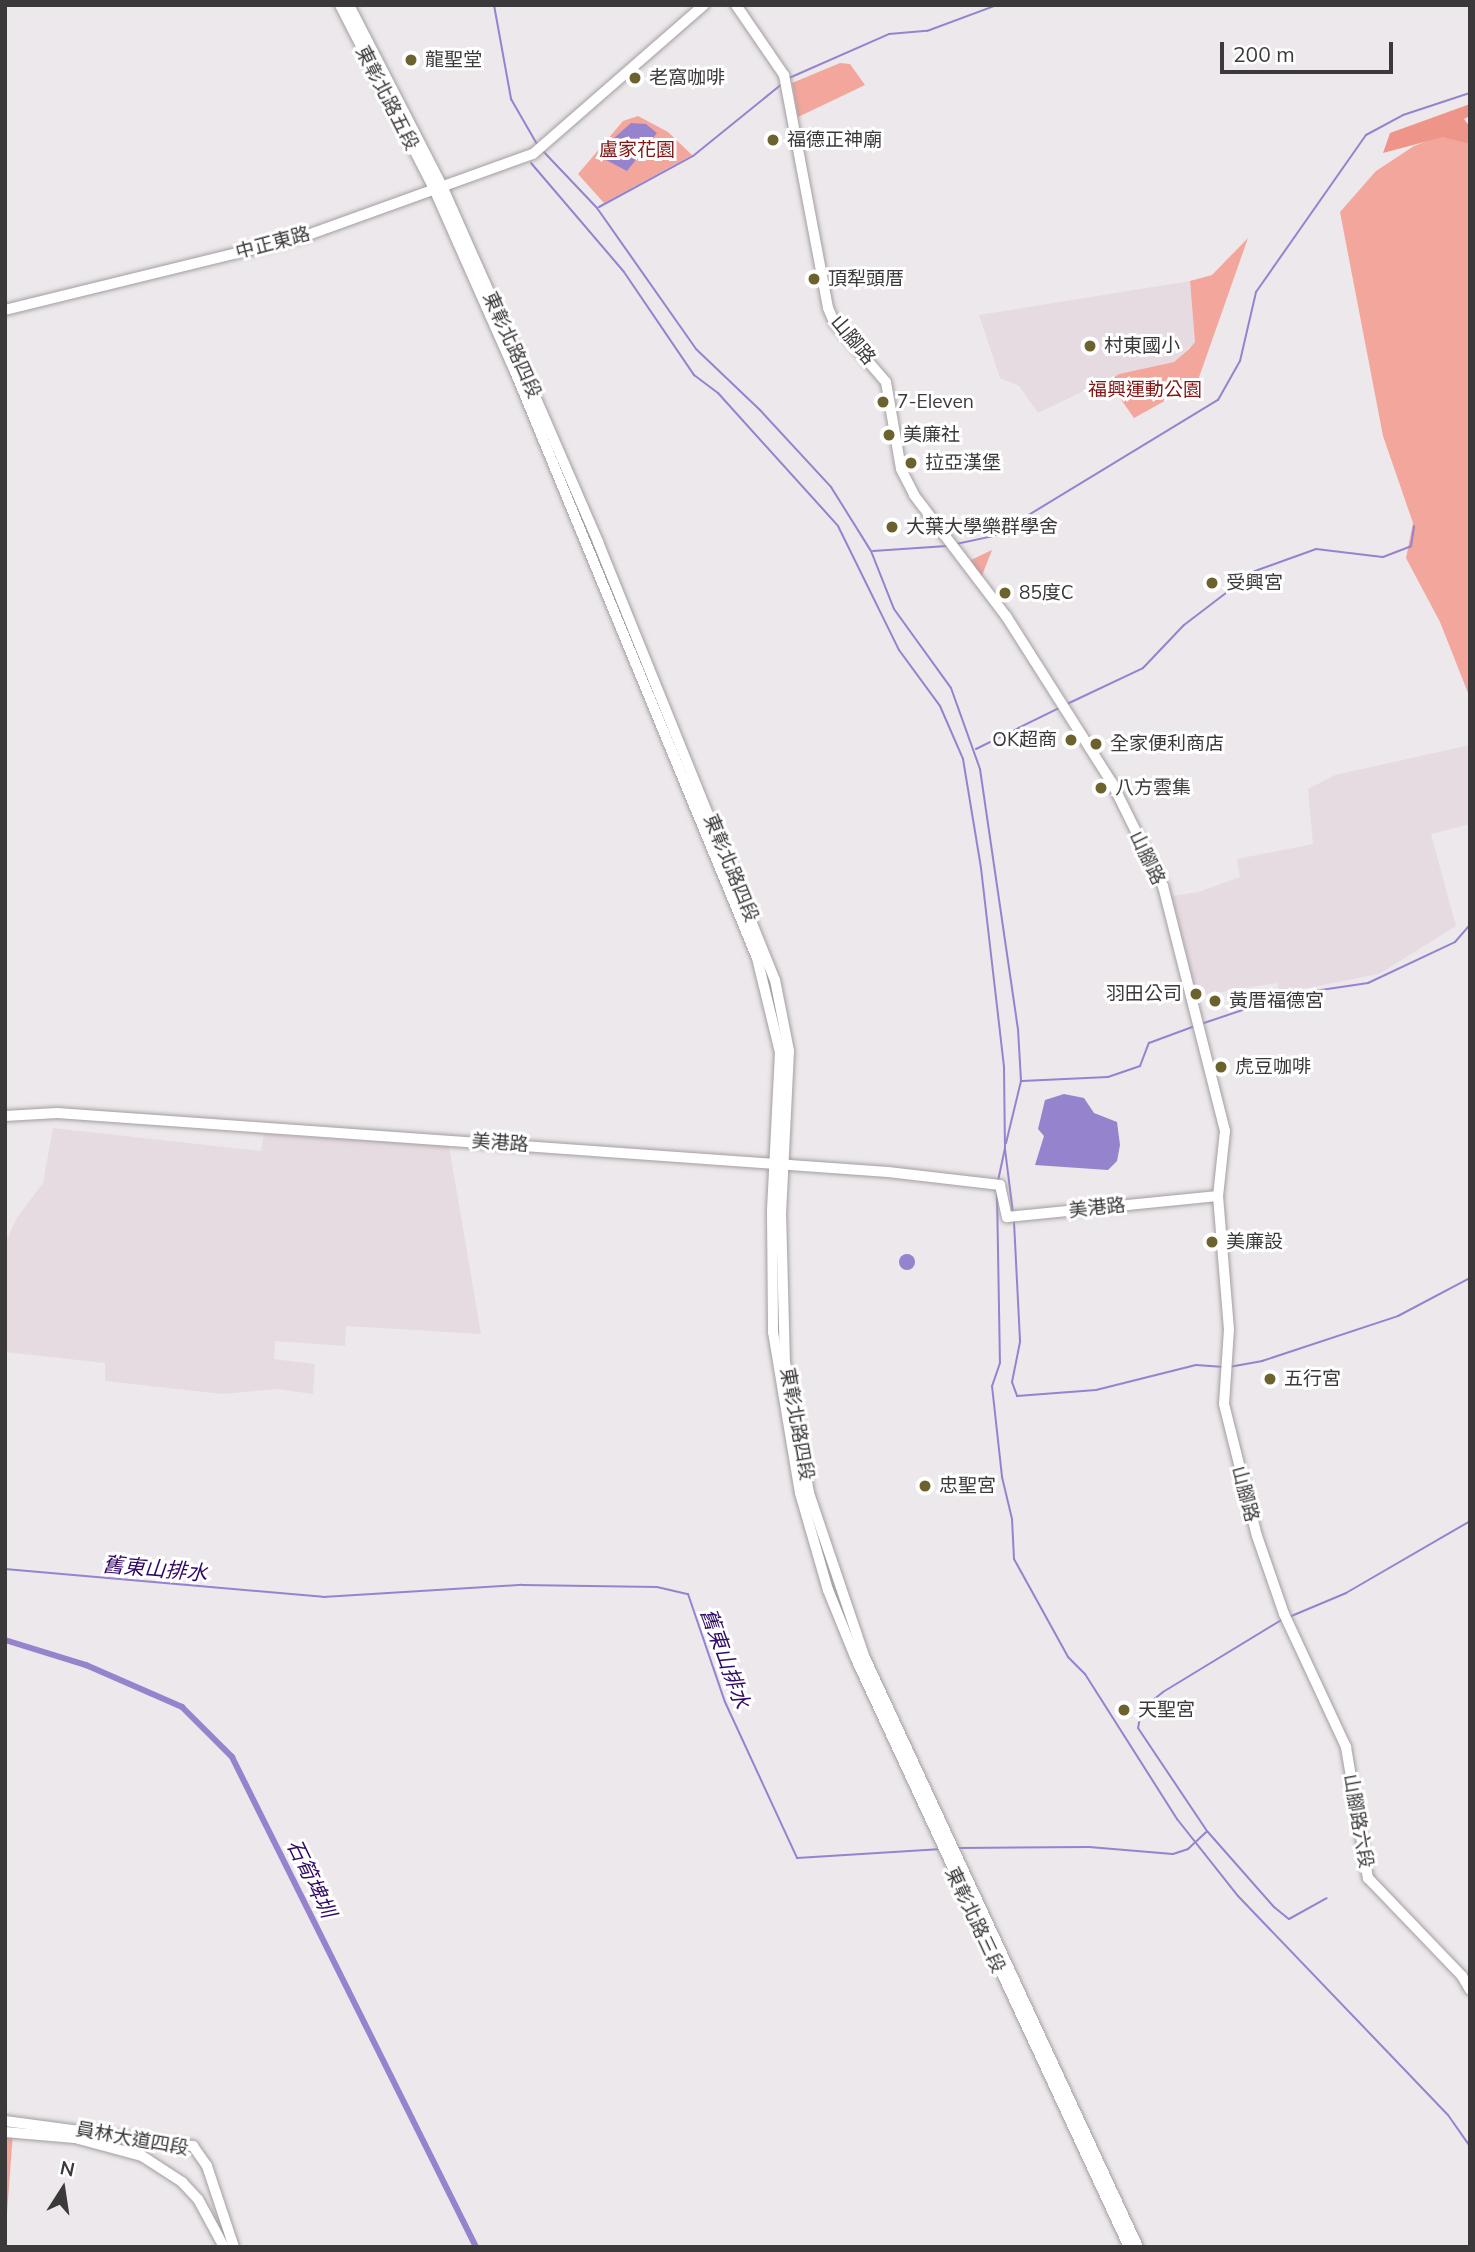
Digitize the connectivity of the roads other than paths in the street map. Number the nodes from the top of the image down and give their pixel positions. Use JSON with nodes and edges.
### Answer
{"nodes":[{"id":1,"x":340,"y":5,"type":"edge"},
{"id":2,"x":349,"y":5,"type":"edge"},
{"id":3,"x":704,"y":5,"type":"edge"},
{"id":4,"x":736,"y":5,"type":"edge"},
{"id":5,"x":439,"y":190,"type":"junction"},
{"id":6,"x":5,"y":310,"type":"edge"},
{"id":7,"x":5,"y":1116,"type":"edge"},
{"id":8,"x":778,"y":1164,"type":"junction"},
{"id":9,"x":1219,"y":1196,"type":"junction"},
{"id":10,"x":834,"y":1590,"type":"junction"},
{"id":11,"x":1288,"y":1624,"type":"joint"},
{"id":12,"x":1470,"y":1990,"type":"edge"},
{"id":13,"x":5,"y":2121,"type":"edge"},
{"id":14,"x":5,"y":2132,"type":"edge"},
{"id":15,"x":224,"y":2247,"type":"edge"},
{"id":16,"x":234,"y":2247,"type":"edge"},
{"id":17,"x":1129,"y":2247,"type":"edge"},
{"id":18,"x":1138,"y":2247,"type":"edge"}],
"edges":[{"from":1,"to":5,"type":"street","name":"東彰北路五段"},
{"from":2,"to":5,"type":"street","name":"東彰北路五段"},
{"from":3,"to":5,"type":"street","name":"中正東路"},
{"from":4,"to":9,"type":"street","name":"山腳路"},
{"from":5,"to":6,"type":"street","name":"中正東路"},
{"from":5,"to":8,"type":"street","name":"東彰北路四段"},
{"from":7,"to":8,"type":"street","name":"美港路"},
{"from":8,"to":9,"type":"street","name":"美港路"},
{"from":8,"to":10,"type":"street","name":"東彰北路四段"},
{"from":9,"to":11,"type":"street","name":"山腳路"},
{"from":10,"to":17,"type":"street","name":"東彰北路三段"},
{"from":10,"to":18,"type":"street","name":"東彰北路三段"},
{"from":11,"to":12,"type":"street","name":"山腳路六段"},
{"from":13,"to":16,"type":"street","name":"員林大道四段"},
{"from":14,"to":15,"type":"street","name":"員林大道四段"}]}
